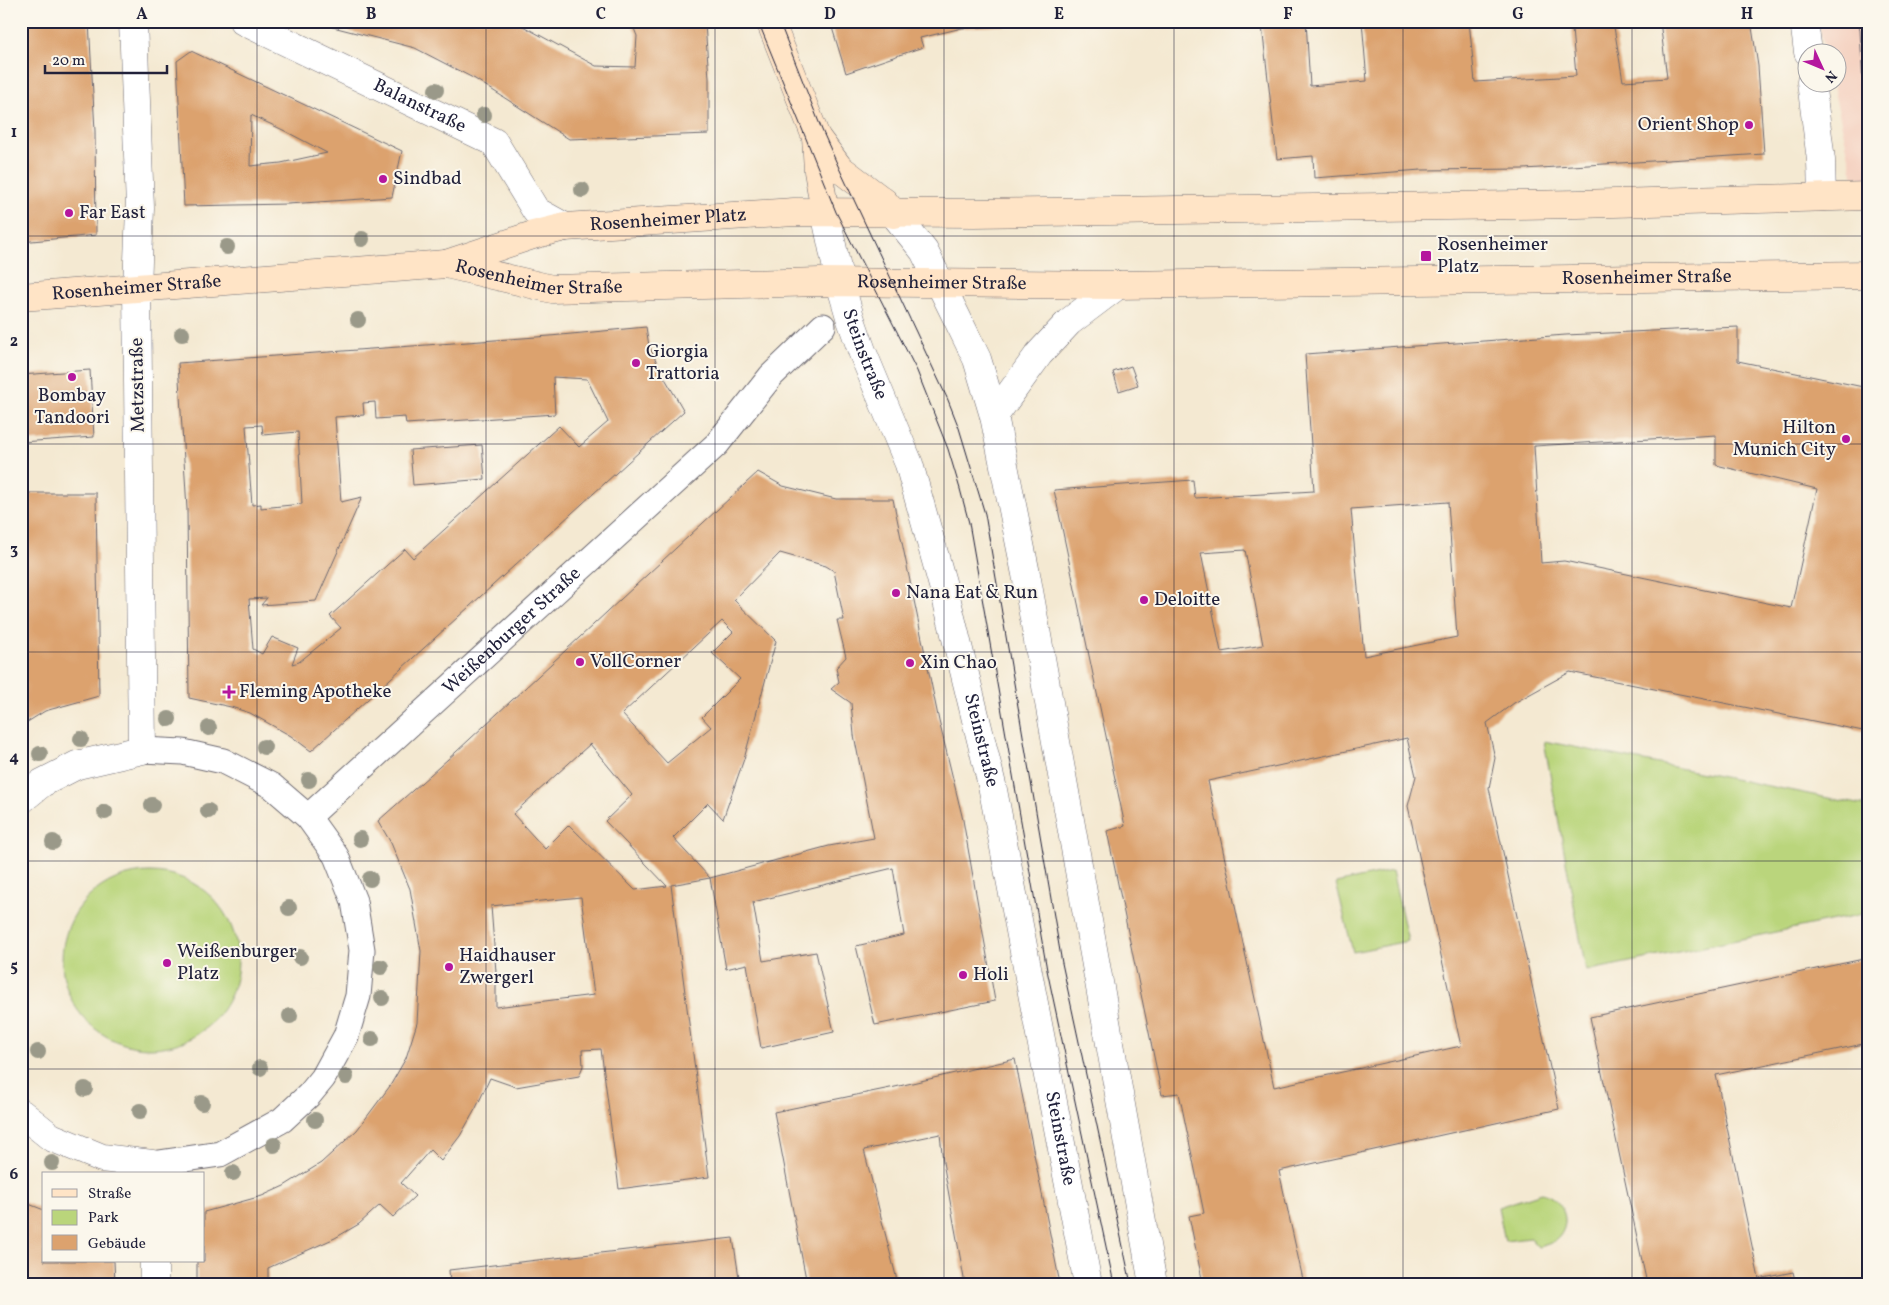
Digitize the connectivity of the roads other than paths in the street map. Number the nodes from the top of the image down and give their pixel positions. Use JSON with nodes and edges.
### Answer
{"nodes":[{"id":1,"x":133,"y":21,"type":"edge"},
{"id":2,"x":243,"y":21,"type":"edge"},
{"id":3,"x":770,"y":21,"type":"edge"},
{"id":4,"x":1804,"y":21,"type":"edge"},
{"id":5,"x":1807,"y":42,"type":"edge"},
{"id":6,"x":1812,"y":92,"type":"edge"},
{"id":7,"x":816,"y":137,"type":"junction"},
{"id":8,"x":1868,"y":196,"type":"edge"},
{"id":9,"x":1822,"y":197,"type":"junction"},
{"id":10,"x":826,"y":212,"type":"junction"},
{"id":11,"x":894,"y":214,"type":"junction"},
{"id":12,"x":565,"y":227,"type":"junction"},
{"id":13,"x":446,"y":264,"type":"junction"},
{"id":14,"x":1868,"y":275,"type":"edge"},
{"id":15,"x":840,"y":283,"type":"junction"},
{"id":16,"x":941,"y":284,"type":"junction"},
{"id":17,"x":1118,"y":285,"type":"junction"},
{"id":18,"x":137,"y":288,"type":"junction"},
{"id":19,"x":21,"y":297,"type":"edge"},
{"id":20,"x":823,"y":326,"type":"dead end"},
{"id":21,"x":994,"y":416,"type":"junction"},
{"id":22,"x":142,"y":750,"type":"junction"},
{"id":23,"x":21,"y":800,"type":"edge"},
{"id":24,"x":308,"y":817,"type":"junction"},
{"id":25,"x":21,"y":1113,"type":"edge"},
{"id":26,"x":152,"y":1169,"type":"edge"},
{"id":27,"x":154,"y":1262,"type":"edge"},
{"id":28,"x":154,"y":1284,"type":"edge"},
{"id":29,"x":1088,"y":1284,"type":"edge"},
{"id":30,"x":1154,"y":1284,"type":"edge"}],
"edges":[{"from":1,"to":18,"type":"street","name":"Metzstraße"},
{"from":2,"to":12,"type":"street","name":"Balanstraße"},
{"from":3,"to":7,"type":"main road"},
{"from":4,"to":5,"type":"street"},
{"from":6,"to":9,"type":"street"},
{"from":7,"to":10,"type":"main road"},
{"from":7,"to":11,"type":"main road"},
{"from":8,"to":9,"type":"main road"},
{"from":9,"to":11,"type":"main road"},
{"from":10,"to":11,"type":"main road","name":"Rosenheimer Platz"},
{"from":10,"to":12,"type":"main road","name":"Rosenheimer Platz"},
{"from":10,"to":15,"type":"street","name":"Steinstraße"},
{"from":11,"to":16,"type":"street"},
{"from":12,"to":13,"type":"main road","name":"Rosenheimer Platz"},
{"from":13,"to":15,"type":"main road","name":"Rosenheimer Straße"},
{"from":13,"to":18,"type":"main road","name":"Rosenheimer Straße"},
{"from":14,"to":17,"type":"main road","name":"Rosenheimer Straße"},
{"from":15,"to":16,"type":"main road","name":"Rosenheimer Straße"},
{"from":15,"to":29,"type":"street","name":"Steinstraße"},
{"from":16,"to":17,"type":"main road","name":"Rosenheimer Straße"},
{"from":16,"to":21,"type":"street"},
{"from":17,"to":21,"type":"street"},
{"from":18,"to":19,"type":"main road","name":"Rosenheimer Straße"},
{"from":18,"to":22,"type":"street","name":"Metzstraße"},
{"from":20,"to":24,"type":"street","name":"Weißenburger Straße"},
{"from":21,"to":30,"type":"street"},
{"from":22,"to":23,"type":"street"},
{"from":22,"to":24,"type":"street"},
{"from":24,"to":26,"type":"street"},
{"from":25,"to":26,"type":"street"},
{"from":27,"to":28,"type":"street"}]}
